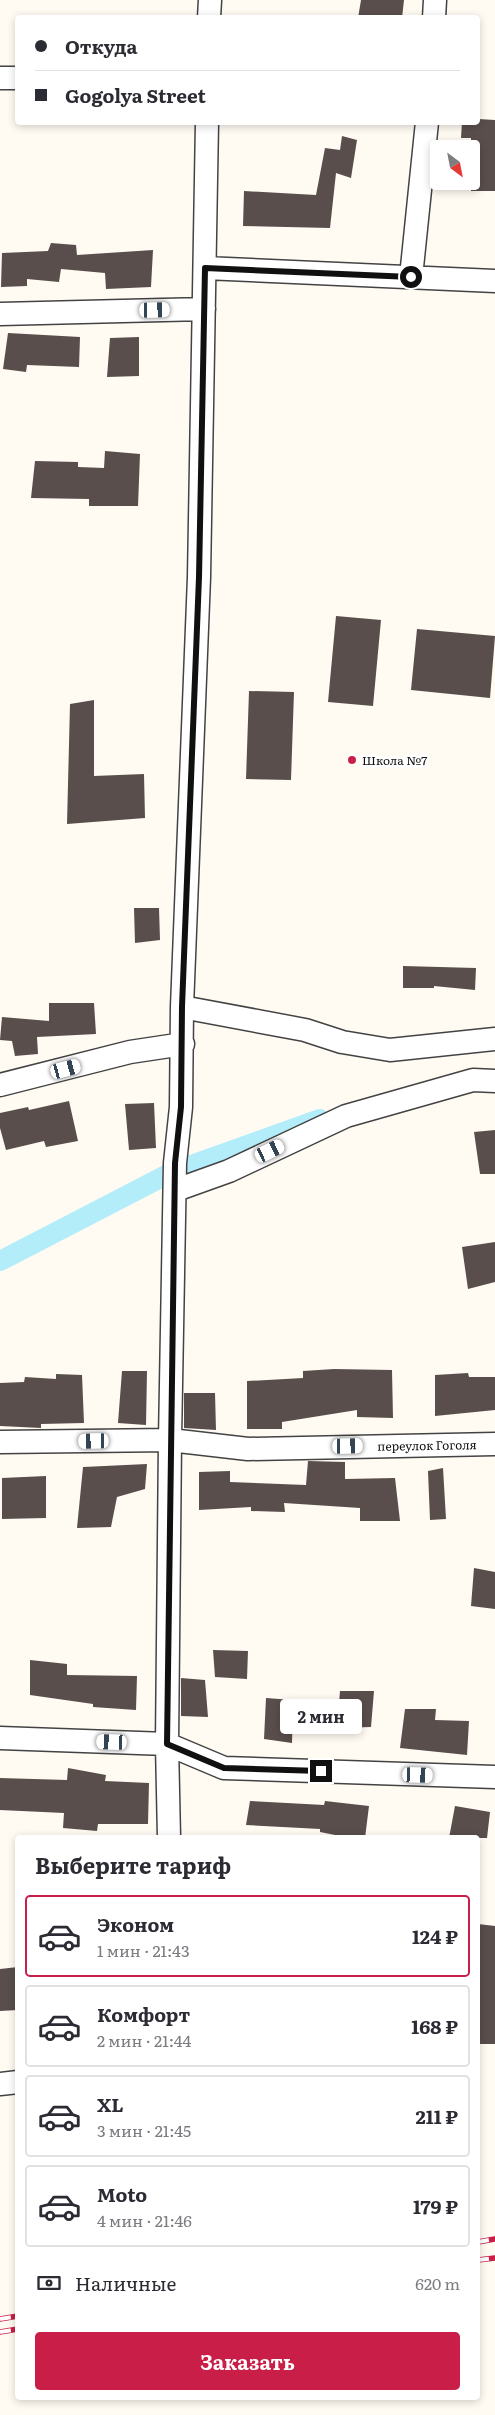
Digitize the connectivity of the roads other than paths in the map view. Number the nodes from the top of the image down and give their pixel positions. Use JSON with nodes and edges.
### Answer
{"nodes":[{"id":1,"x":210,"y":0,"type":"edge"},
{"id":2,"x":435,"y":0,"type":"edge"},
{"id":3,"x":210,"y":15,"type":"edge"},
{"id":4,"x":434,"y":15,"type":"edge"},
{"id":5,"x":0,"y":78,"type":"edge"},
{"id":6,"x":15,"y":78,"type":"edge"},
{"id":7,"x":207,"y":125,"type":"edge"},
{"id":8,"x":426,"y":125,"type":"edge"},
{"id":9,"x":205,"y":268,"type":"junction"},
{"id":10,"x":411,"y":277,"type":"junction"},
{"id":11,"x":495,"y":281,"type":"edge"},
{"id":12,"x":204,"y":309,"type":"junction"},
{"id":13,"x":0,"y":314,"type":"edge"},
{"id":14,"x":182,"y":1007,"type":"junction"},
{"id":15,"x":495,"y":1039,"type":"edge"},
{"id":16,"x":183,"y":1044,"type":"junction"},
{"id":17,"x":495,"y":1081,"type":"edge"},
{"id":18,"x":0,"y":1085,"type":"edge"},
{"id":19,"x":176,"y":1177,"type":"junction"},
{"id":20,"x":170,"y":1440,"type":"junction"},
{"id":21,"x":0,"y":1442,"type":"edge"},
{"id":22,"x":495,"y":1444,"type":"edge"},
{"id":23,"x":0,"y":1738,"type":"edge"},
{"id":24,"x":167,"y":1744,"type":"junction"},
{"id":25,"x":495,"y":1778,"type":"edge"},
{"id":26,"x":169,"y":1835,"type":"edge"},
{"id":27,"x":15,"y":2082,"type":"edge"},
{"id":28,"x":0,"y":2084,"type":"edge"}],
"edges":[{"from":1,"to":3,"type":"street"},
{"from":2,"to":4,"type":"street"},
{"from":5,"to":6,"type":"street"},
{"from":7,"to":9,"type":"street"},
{"from":8,"to":10,"type":"street"},
{"from":9,"to":10,"type":"street"},
{"from":9,"to":12,"type":"street"},
{"from":10,"to":11,"type":"street"},
{"from":12,"to":13,"type":"street"},
{"from":12,"to":14,"type":"street"},
{"from":14,"to":15,"type":"street"},
{"from":14,"to":16,"type":"street"},
{"from":16,"to":18,"type":"street"},
{"from":16,"to":19,"type":"street"},
{"from":17,"to":19,"type":"street"},
{"from":19,"to":20,"type":"street"},
{"from":20,"to":21,"type":"street","name":"переулок Гоголя"},
{"from":20,"to":22,"type":"street","name":"переулок Гоголя"},
{"from":20,"to":24,"type":"street"},
{"from":23,"to":24,"type":"street"},
{"from":24,"to":25,"type":"street"},
{"from":24,"to":26,"type":"street"},
{"from":27,"to":28,"type":"street"}]}
